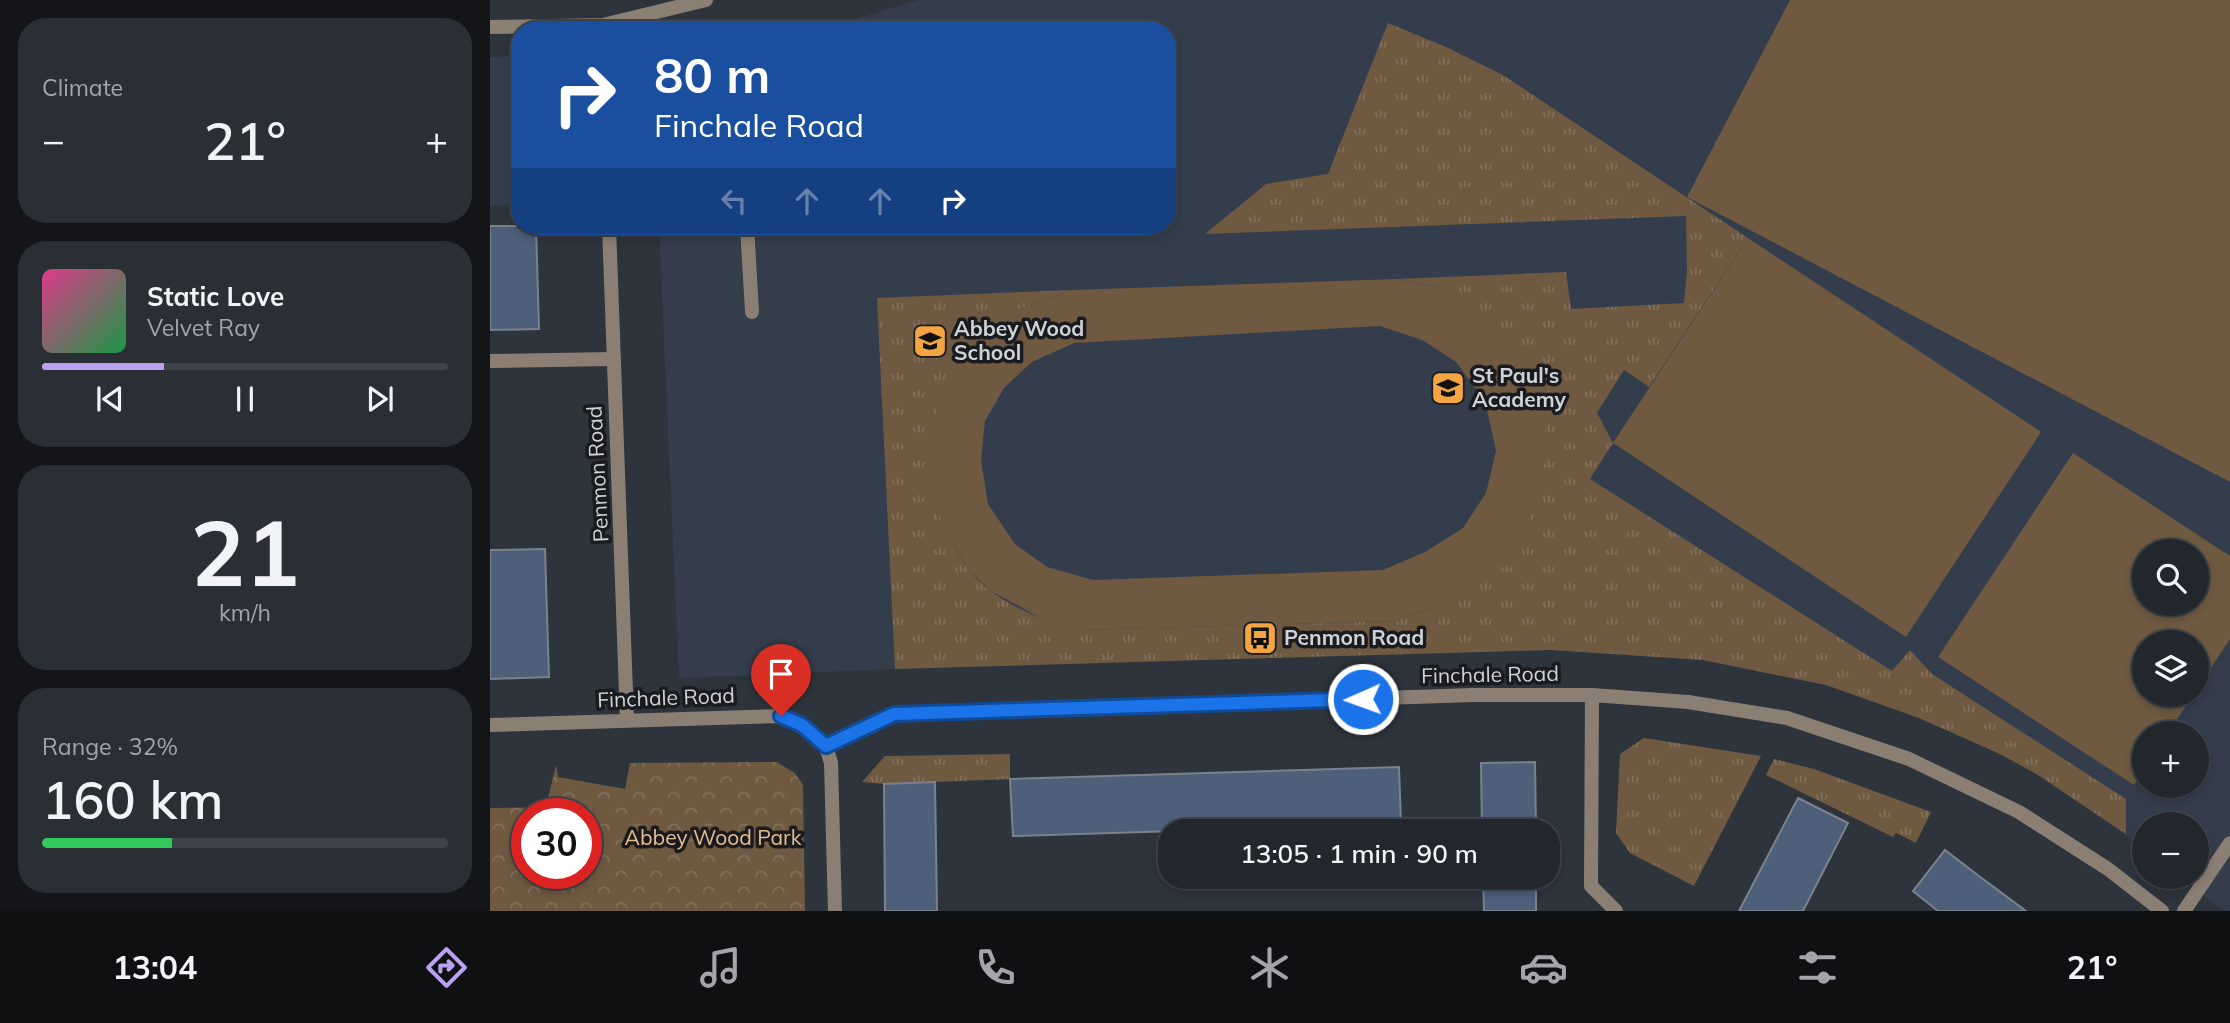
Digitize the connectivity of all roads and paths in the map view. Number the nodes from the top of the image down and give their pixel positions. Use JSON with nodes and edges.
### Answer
{"nodes":[{"id":1,"x":706,"y":0,"type":"edge"},
{"id":2,"x":626,"y":21,"type":"edge"},
{"id":3,"x":490,"y":27,"type":"edge"},
{"id":4,"x":511,"y":27,"type":"edge"},
{"id":5,"x":609,"y":235,"type":"edge"},
{"id":6,"x":748,"y":235,"type":"edge"},
{"id":7,"x":752,"y":312,"type":"dead end"},
{"id":8,"x":613,"y":359,"type":"junction"},
{"id":9,"x":490,"y":361,"type":"edge"},
{"id":10,"x":1592,"y":695,"type":"junction"},
{"id":11,"x":627,"y":720,"type":"junction"},
{"id":12,"x":490,"y":725,"type":"edge"},
{"id":13,"x":826,"y":746,"type":"junction"},
{"id":14,"x":2230,"y":843,"type":"edge"},
{"id":15,"x":835,"y":911,"type":"edge"},
{"id":16,"x":1616,"y":911,"type":"edge"},
{"id":17,"x":2162,"y":911,"type":"edge"},
{"id":18,"x":2184,"y":911,"type":"edge"}],
"edges":[{"from":1,"to":2,"type":"street"},
{"from":3,"to":4,"type":"street"},
{"from":5,"to":8,"type":"street","name":"Penmon Road"},
{"from":6,"to":7,"type":"street"},
{"from":8,"to":9,"type":"street"},
{"from":8,"to":11,"type":"street","name":"Penmon Road"},
{"from":10,"to":13,"type":"street","name":"Finchale Road"},
{"from":10,"to":16,"type":"street"},
{"from":10,"to":17,"type":"street","name":"Finchale Road"},
{"from":11,"to":12,"type":"street","name":"Finchale Road"},
{"from":11,"to":13,"type":"street","name":"Finchale Road"},
{"from":13,"to":15,"type":"street"},
{"from":14,"to":18,"type":"street"}]}
